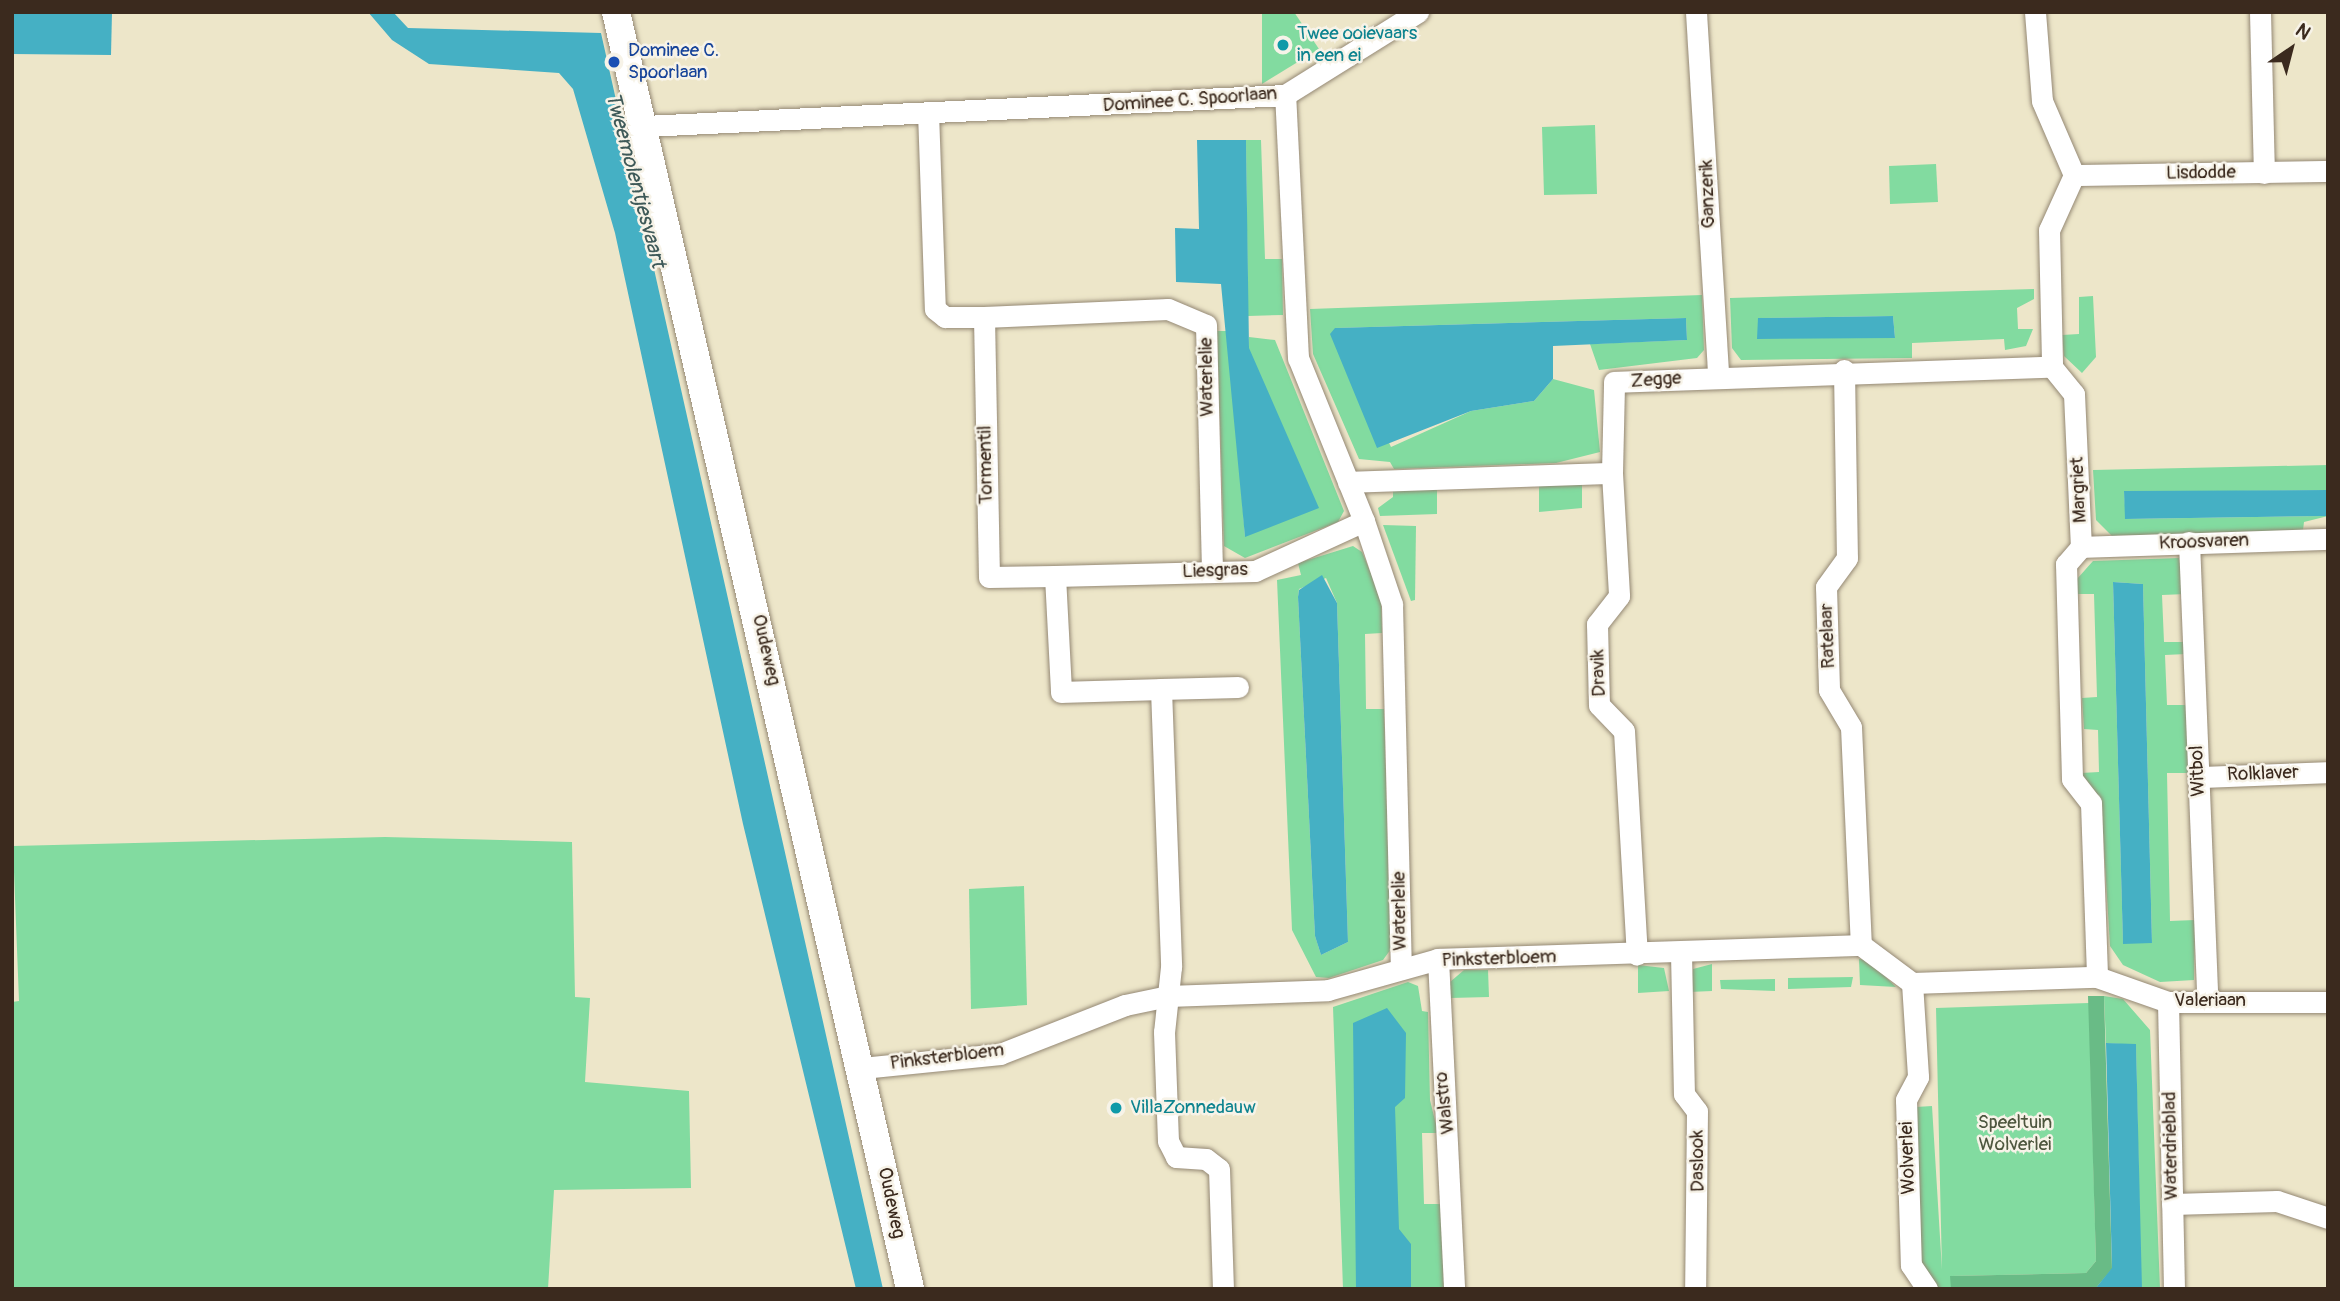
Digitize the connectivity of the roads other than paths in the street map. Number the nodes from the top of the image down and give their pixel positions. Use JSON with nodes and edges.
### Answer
{"nodes":[{"id":1,"x":616,"y":12,"type":"edge"},
{"id":2,"x":1418,"y":12,"type":"edge"},
{"id":3,"x":1696,"y":12,"type":"edge"},
{"id":4,"x":2035,"y":12,"type":"edge"},
{"id":5,"x":2260,"y":12,"type":"edge"},
{"id":6,"x":1285,"y":95,"type":"junction"},
{"id":7,"x":928,"y":112,"type":"junction"},
{"id":8,"x":645,"y":126,"type":"junction"},
{"id":9,"x":2328,"y":171,"type":"edge"},
{"id":10,"x":2264,"y":173,"type":"junction"},
{"id":11,"x":2074,"y":175,"type":"junction"},
{"id":12,"x":984,"y":317,"type":"junction"},
{"id":13,"x":2052,"y":367,"type":"junction"},
{"id":14,"x":1844,"y":370,"type":"junction"},
{"id":15,"x":1718,"y":376,"type":"junction"},
{"id":16,"x":1612,"y":472,"type":"junction"},
{"id":17,"x":1348,"y":482,"type":"junction"},
{"id":18,"x":1364,"y":521,"type":"junction"},
{"id":19,"x":2328,"y":539,"type":"edge"},
{"id":20,"x":2189,"y":542,"type":"junction"},
{"id":21,"x":2081,"y":547,"type":"junction"},
{"id":22,"x":1212,"y":572,"type":"junction"},
{"id":23,"x":1055,"y":576,"type":"junction"},
{"id":24,"x":1238,"y":687,"type":"dead end"},
{"id":25,"x":1161,"y":690,"type":"junction"},
{"id":26,"x":2328,"y":772,"type":"edge"},
{"id":27,"x":2199,"y":777,"type":"junction"},
{"id":28,"x":1861,"y":945,"type":"junction"},
{"id":29,"x":1681,"y":953,"type":"junction"},
{"id":30,"x":1637,"y":955,"type":"junction"},
{"id":31,"x":1438,"y":959,"type":"junction"},
{"id":32,"x":1401,"y":969,"type":"junction"},
{"id":33,"x":2097,"y":977,"type":"junction"},
{"id":34,"x":1912,"y":983,"type":"junction"},
{"id":35,"x":1168,"y":996,"type":"junction"},
{"id":36,"x":2207,"y":1000,"type":"junction"},
{"id":37,"x":2168,"y":1002,"type":"junction"},
{"id":38,"x":2328,"y":1002,"type":"edge"},
{"id":39,"x":862,"y":1069,"type":"junction"},
{"id":40,"x":2172,"y":1204,"type":"junction"},
{"id":41,"x":2328,"y":1219,"type":"edge"},
{"id":42,"x":910,"y":1289,"type":"edge"},
{"id":43,"x":1223,"y":1289,"type":"edge"},
{"id":44,"x":1454,"y":1289,"type":"edge"},
{"id":45,"x":1695,"y":1289,"type":"edge"},
{"id":46,"x":1927,"y":1289,"type":"edge"},
{"id":47,"x":2174,"y":1289,"type":"edge"}],
"edges":[{"from":1,"to":8,"type":"street","name":"Oudeweg"},
{"from":2,"to":6,"type":"street","name":"Dominee C. Spoorlaan"},
{"from":3,"to":15,"type":"street","name":"Ganzerik"},
{"from":4,"to":11,"type":"street"},
{"from":5,"to":10,"type":"street"},
{"from":6,"to":7,"type":"street","name":"Dominee C. Spoorlaan"},
{"from":6,"to":17,"type":"street"},
{"from":7,"to":8,"type":"street","name":"Dominee C. Spoorlaan"},
{"from":7,"to":12,"type":"street"},
{"from":8,"to":39,"type":"street","name":"Oudeweg"},
{"from":9,"to":10,"type":"street","name":"Lisdodde"},
{"from":10,"to":11,"type":"street","name":"Lisdodde"},
{"from":11,"to":13,"type":"street"},
{"from":12,"to":22,"type":"street","name":"Waterlelie"},
{"from":12,"to":23,"type":"street","name":"Tormentil"},
{"from":13,"to":14,"type":"street","name":"Zegge"},
{"from":13,"to":21,"type":"street","name":"Margriet"},
{"from":14,"to":15,"type":"street","name":"Zegge"},
{"from":14,"to":28,"type":"street","name":"Ratelaar"},
{"from":15,"to":16,"type":"street","name":"Zegge"},
{"from":16,"to":17,"type":"street"},
{"from":16,"to":30,"type":"street","name":"Dravik"},
{"from":17,"to":18,"type":"street"},
{"from":18,"to":22,"type":"street","name":"Liesgras"},
{"from":18,"to":32,"type":"street","name":"Waterlelie"},
{"from":19,"to":20,"type":"street","name":"Kroosvaren"},
{"from":20,"to":21,"type":"street","name":"Kroosvaren"},
{"from":20,"to":27,"type":"street","name":"Witbol"},
{"from":21,"to":33,"type":"street","name":"Margriet"},
{"from":22,"to":23,"type":"street","name":"Liesgras"},
{"from":23,"to":25,"type":"street"},
{"from":24,"to":25,"type":"street"},
{"from":25,"to":35,"type":"street"},
{"from":26,"to":27,"type":"street","name":"Rolklaver"},
{"from":27,"to":36,"type":"street","name":"Witbol"},
{"from":28,"to":29,"type":"street","name":"Pinksterbloem"},
{"from":28,"to":34,"type":"street"},
{"from":29,"to":30,"type":"street","name":"Pinksterbloem"},
{"from":29,"to":45,"type":"street","name":"Daslook"},
{"from":30,"to":31,"type":"street","name":"Pinksterbloem"},
{"from":31,"to":32,"type":"street","name":"Pinksterbloem"},
{"from":31,"to":44,"type":"street","name":"Walstro"},
{"from":32,"to":35,"type":"street","name":"Pinksterbloem"},
{"from":33,"to":34,"type":"street"},
{"from":33,"to":37,"type":"street","name":"Valeriaan"},
{"from":34,"to":46,"type":"street","name":"Wolverlei"},
{"from":35,"to":39,"type":"street","name":"Pinksterbloem"},
{"from":35,"to":43,"type":"street"},
{"from":36,"to":37,"type":"street","name":"Valeriaan"},
{"from":36,"to":38,"type":"street","name":"Valeriaan"},
{"from":37,"to":40,"type":"street","name":"Waterdrieblad"},
{"from":39,"to":42,"type":"street","name":"Oudeweg"},
{"from":40,"to":41,"type":"street"},
{"from":40,"to":47,"type":"street","name":"Waterdrieblad"}]}
